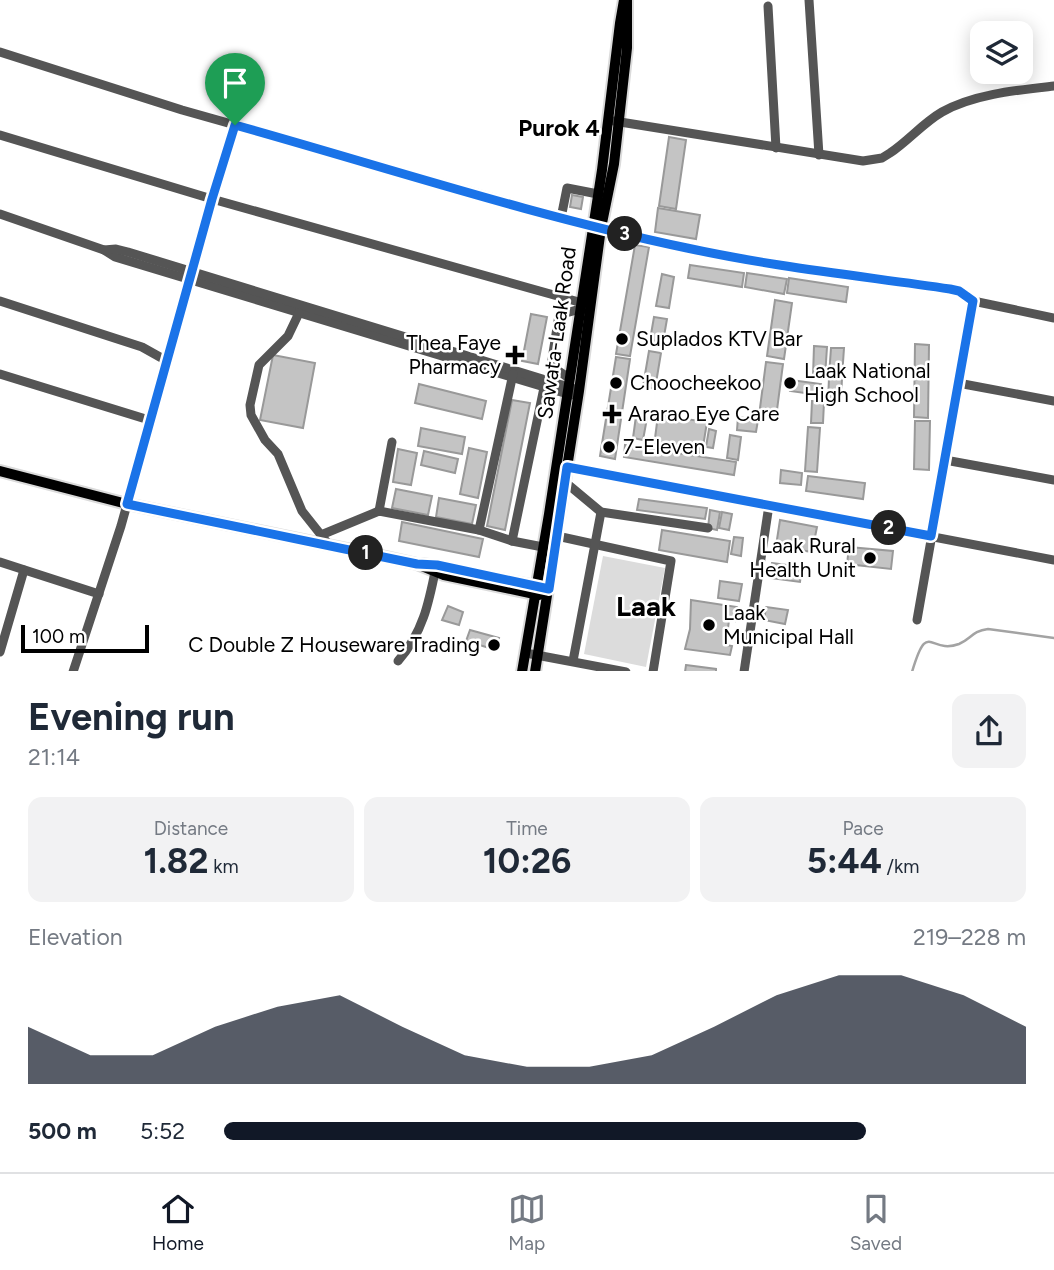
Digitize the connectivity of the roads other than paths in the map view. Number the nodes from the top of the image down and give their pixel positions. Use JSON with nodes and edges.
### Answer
{"nodes":[{"id":1,"x":626,"y":0,"type":"edge"},
{"id":2,"x":809,"y":0,"type":"edge"},
{"id":3,"x":768,"y":6,"type":"dead end"},
{"id":4,"x":0,"y":52,"type":"edge"},
{"id":5,"x":1054,"y":86,"type":"edge"},
{"id":6,"x":614,"y":121,"type":"junction"},
{"id":7,"x":235,"y":125,"type":"junction"},
{"id":8,"x":0,"y":135,"type":"edge"},
{"id":9,"x":776,"y":148,"type":"junction"},
{"id":10,"x":818,"y":155,"type":"junction"},
{"id":11,"x":598,"y":194,"type":"junction"},
{"id":12,"x":212,"y":199,"type":"junction"},
{"id":13,"x":0,"y":214,"type":"edge"},
{"id":14,"x":561,"y":218,"type":"junction"},
{"id":15,"x":596,"y":227,"type":"junction"},
{"id":16,"x":191,"y":276,"type":"junction"},
{"id":17,"x":0,"y":301,"type":"edge"},
{"id":18,"x":973,"y":301,"type":"junction"},
{"id":19,"x":584,"y":306,"type":"junction"},
{"id":20,"x":299,"y":313,"type":"junction"},
{"id":21,"x":1054,"y":318,"type":"edge"},
{"id":22,"x":167,"y":361,"type":"junction"},
{"id":23,"x":0,"y":374,"type":"edge"},
{"id":24,"x":513,"y":375,"type":"junction"},
{"id":25,"x":958,"y":383,"type":"junction"},
{"id":26,"x":544,"y":385,"type":"junction"},
{"id":27,"x":572,"y":390,"type":"junction"},
{"id":28,"x":1054,"y":401,"type":"edge"},
{"id":29,"x":149,"y":420,"type":"junction"},
{"id":30,"x":392,"y":442,"type":"dead end"},
{"id":31,"x":945,"y":460,"type":"junction"},
{"id":32,"x":567,"y":467,"type":"junction"},
{"id":33,"x":0,"y":471,"type":"edge"},
{"id":34,"x":1054,"y":480,"type":"edge"},
{"id":35,"x":565,"y":482,"type":"junction"},
{"id":36,"x":127,"y":504,"type":"junction"},
{"id":37,"x":769,"y":505,"type":"junction"},
{"id":38,"x":379,"y":511,"type":"junction"},
{"id":39,"x":601,"y":512,"type":"junction"},
{"id":40,"x":708,"y":528,"type":"dead end"},
{"id":41,"x":479,"y":530,"type":"junction"},
{"id":42,"x":321,"y":535,"type":"junction"},
{"id":43,"x":557,"y":536,"type":"junction"},
{"id":44,"x":931,"y":536,"type":"junction"},
{"id":45,"x":512,"y":541,"type":"junction"},
{"id":46,"x":329,"y":545,"type":"junction"},
{"id":47,"x":596,"y":545,"type":"junction"},
{"id":48,"x":543,"y":547,"type":"junction"},
{"id":49,"x":1054,"y":560,"type":"edge"},
{"id":50,"x":0,"y":562,"type":"edge"},
{"id":51,"x":436,"y":568,"type":"junction"},
{"id":52,"x":24,"y":570,"type":"junction"},
{"id":53,"x":536,"y":590,"type":"junction"},
{"id":54,"x":548,"y":593,"type":"junction"},
{"id":55,"x":99,"y":594,"type":"junction"},
{"id":56,"x":918,"y":620,"type":"dead end"},
{"id":57,"x":0,"y":652,"type":"edge"},
{"id":58,"x":525,"y":653,"type":"junction"},
{"id":59,"x":538,"y":654,"type":"junction"},
{"id":60,"x":398,"y":661,"type":"dead end"},
{"id":61,"x":573,"y":661,"type":"junction"},
{"id":62,"x":73,"y":671,"type":"edge"},
{"id":63,"x":522,"y":671,"type":"edge"},
{"id":64,"x":535,"y":671,"type":"edge"},
{"id":65,"x":626,"y":671,"type":"edge"},
{"id":66,"x":653,"y":671,"type":"edge"},
{"id":67,"x":744,"y":671,"type":"edge"}],
"edges":[{"from":1,"to":6,"type":"main road","name":"Sawata-Laak Road"},
{"from":2,"to":10,"type":"street"},
{"from":3,"to":9,"type":"street"},
{"from":4,"to":7,"type":"street"},
{"from":5,"to":10,"type":"street"},
{"from":6,"to":9,"type":"street"},
{"from":6,"to":11,"type":"main road","name":"Sawata-Laak Road"},
{"from":6,"to":15,"type":"main road","name":"Sawata-Laak Road"},
{"from":7,"to":12,"type":"street"},
{"from":7,"to":14,"type":"street"},
{"from":8,"to":12,"type":"street"},
{"from":9,"to":10,"type":"street"},
{"from":11,"to":14,"type":"street"},
{"from":11,"to":15,"type":"main road","name":"Sawata-Laak Road"},
{"from":12,"to":16,"type":"street"},
{"from":12,"to":19,"type":"street"},
{"from":13,"to":16,"type":"street"},
{"from":14,"to":15,"type":"street"},
{"from":15,"to":18,"type":"street"},
{"from":15,"to":19,"type":"main road","name":"Sawata-Laak Road"},
{"from":16,"to":20,"type":"street"},
{"from":16,"to":22,"type":"street"},
{"from":16,"to":24,"type":"street"},
{"from":17,"to":22,"type":"street"},
{"from":18,"to":21,"type":"street"},
{"from":18,"to":25,"type":"street"},
{"from":19,"to":27,"type":"main road","name":"Sawata-Laak Road"},
{"from":19,"to":27,"type":"street"},
{"from":20,"to":24,"type":"street"},
{"from":20,"to":42,"type":"street"},
{"from":22,"to":29,"type":"street"},
{"from":23,"to":29,"type":"street"},
{"from":24,"to":26,"type":"street"},
{"from":24,"to":41,"type":"street"},
{"from":25,"to":28,"type":"street"},
{"from":25,"to":31,"type":"street"},
{"from":26,"to":27,"type":"street"},
{"from":26,"to":45,"type":"street"},
{"from":27,"to":32,"type":"main road","name":"Sawata-Laak Road"},
{"from":27,"to":48,"type":"main road","name":"Sawata-Laak Road"},
{"from":29,"to":36,"type":"street"},
{"from":30,"to":38,"type":"street"},
{"from":31,"to":34,"type":"street"},
{"from":31,"to":44,"type":"street"},
{"from":32,"to":35,"type":"main road","name":"Sawata-Laak Road"},
{"from":32,"to":37,"type":"street"},
{"from":33,"to":36,"type":"main road"},
{"from":35,"to":39,"type":"street"},
{"from":35,"to":43,"type":"main road","name":"Sawata-Laak Road"},
{"from":36,"to":46,"type":"main road"},
{"from":36,"to":55,"type":"street"},
{"from":37,"to":44,"type":"street"},
{"from":37,"to":67,"type":"street"},
{"from":38,"to":41,"type":"street"},
{"from":38,"to":42,"type":"street"},
{"from":39,"to":40,"type":"street"},
{"from":39,"to":47,"type":"street"},
{"from":41,"to":45,"type":"street"},
{"from":42,"to":46,"type":"street"},
{"from":43,"to":47,"type":"street"},
{"from":43,"to":54,"type":"main road","name":"Sawata-Laak Road"},
{"from":44,"to":49,"type":"street"},
{"from":44,"to":56,"type":"street"},
{"from":45,"to":48,"type":"street"},
{"from":46,"to":51,"type":"main road"},
{"from":47,"to":61,"type":"street"},
{"from":47,"to":66,"type":"street"},
{"from":48,"to":53,"type":"main road","name":"Sawata-Laak Road"},
{"from":50,"to":52,"type":"street"},
{"from":51,"to":53,"type":"main road"},
{"from":51,"to":60,"type":"street"},
{"from":52,"to":55,"type":"street"},
{"from":52,"to":57,"type":"street"},
{"from":53,"to":54,"type":"main road"},
{"from":53,"to":58,"type":"main road","name":"Sawata-Laak Road"},
{"from":54,"to":59,"type":"main road","name":"Sawata-Laak Road"},
{"from":55,"to":62,"type":"street"},
{"from":58,"to":59,"type":"street"},
{"from":58,"to":63,"type":"main road","name":"Sawata-Laak Road"},
{"from":59,"to":61,"type":"street"},
{"from":59,"to":64,"type":"main road","name":"Sawata-Laak Road"},
{"from":61,"to":65,"type":"street"}]}
